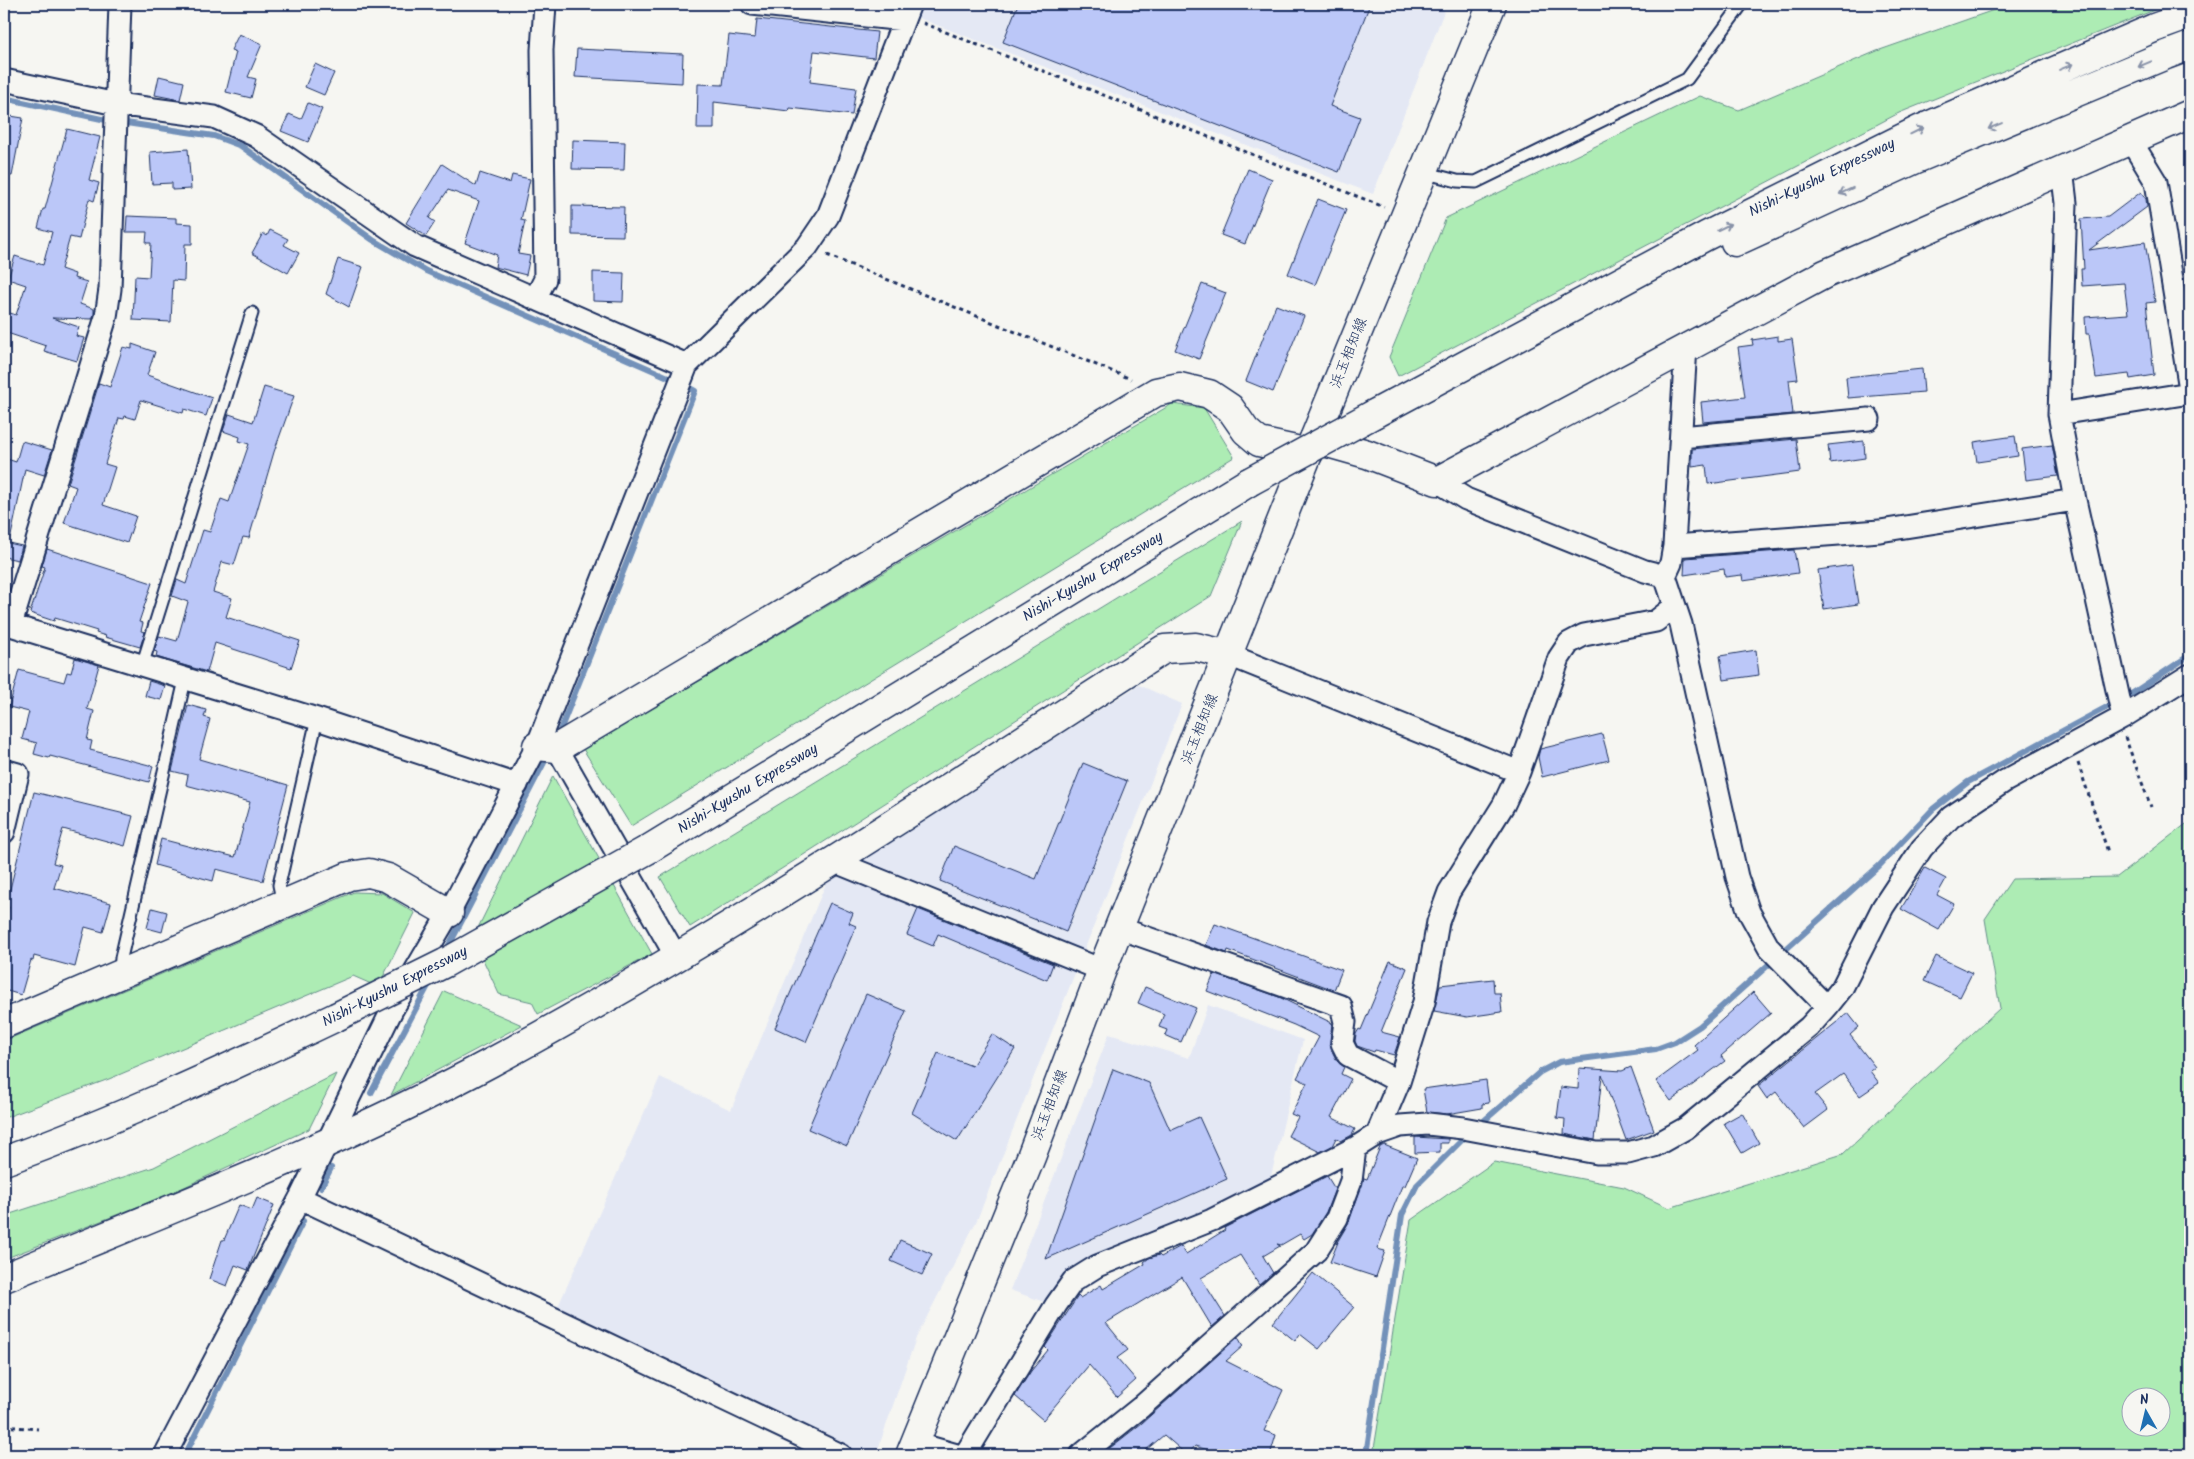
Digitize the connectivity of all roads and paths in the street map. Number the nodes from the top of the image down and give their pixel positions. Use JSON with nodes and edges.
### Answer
{"nodes":[{"id":1,"x":120,"y":4,"type":"edge"},
{"id":2,"x":545,"y":4,"type":"edge"},
{"id":3,"x":752,"y":4,"type":"edge"},
{"id":4,"x":1492,"y":4,"type":"edge"},
{"id":5,"x":1742,"y":4,"type":"edge"},
{"id":6,"x":907,"y":13,"type":"edge"},
{"id":7,"x":2190,"y":15,"type":"edge"},
{"id":8,"x":2190,"y":46,"type":"edge"},
{"id":9,"x":4,"y":80,"type":"edge"},
{"id":10,"x":116,"y":104,"type":"junction"},
{"id":11,"x":2190,"y":114,"type":"edge"},
{"id":12,"x":2131,"y":141,"type":"junction"},
{"id":13,"x":2062,"y":169,"type":"junction"},
{"id":14,"x":1423,"y":172,"type":"junction"},
{"id":15,"x":1404,"y":216,"type":"junction"},
{"id":16,"x":807,"y":248,"type":"junction"},
{"id":17,"x":535,"y":299,"type":"junction"},
{"id":18,"x":252,"y":313,"type":"dead end"},
{"id":19,"x":1686,"y":346,"type":"junction"},
{"id":20,"x":1465,"y":365,"type":"junction"},
{"id":21,"x":686,"y":368,"type":"junction"},
{"id":22,"x":2190,"y":389,"type":"edge"},
{"id":23,"x":1156,"y":392,"type":"junction"},
{"id":24,"x":2190,"y":393,"type":"edge"},
{"id":25,"x":2059,"y":414,"type":"junction"},
{"id":26,"x":1869,"y":419,"type":"dead end"},
{"id":27,"x":1682,"y":437,"type":"junction"},
{"id":28,"x":1312,"y":446,"type":"junction"},
{"id":29,"x":1437,"y":481,"type":"junction"},
{"id":30,"x":2075,"y":500,"type":"junction"},
{"id":31,"x":1674,"y":546,"type":"junction"},
{"id":32,"x":1665,"y":576,"type":"junction"},
{"id":33,"x":1674,"y":607,"type":"junction"},
{"id":34,"x":7,"y":624,"type":"edge"},
{"id":35,"x":1229,"y":655,"type":"junction"},
{"id":36,"x":142,"y":666,"type":"junction"},
{"id":37,"x":2190,"y":675,"type":"edge"},
{"id":38,"x":185,"y":680,"type":"junction"},
{"id":39,"x":2120,"y":704,"type":"junction"},
{"id":40,"x":317,"y":720,"type":"junction"},
{"id":41,"x":2072,"y":744,"type":"junction"},
{"id":42,"x":547,"y":747,"type":"junction"},
{"id":43,"x":4,"y":770,"type":"edge"},
{"id":44,"x":1520,"y":772,"type":"junction"},
{"id":45,"x":517,"y":786,"type":"junction"},
{"id":46,"x":2152,"y":807,"type":"dead end"},
{"id":47,"x":4,"y":832,"type":"edge"},
{"id":48,"x":2108,"y":852,"type":"dead end"},
{"id":49,"x":833,"y":861,"type":"junction"},
{"id":50,"x":283,"y":904,"type":"junction"},
{"id":51,"x":448,"y":913,"type":"junction"},
{"id":52,"x":1119,"y":928,"type":"junction"},
{"id":53,"x":677,"y":958,"type":"junction"},
{"id":54,"x":1102,"y":970,"type":"junction"},
{"id":55,"x":120,"y":974,"type":"junction"},
{"id":56,"x":1827,"y":1007,"type":"junction"},
{"id":57,"x":4,"y":1024,"type":"edge"},
{"id":58,"x":1399,"y":1082,"type":"junction"},
{"id":59,"x":1377,"y":1134,"type":"junction"},
{"id":60,"x":324,"y":1145,"type":"junction"},
{"id":61,"x":1355,"y":1148,"type":"junction"},
{"id":62,"x":4,"y":1161,"type":"edge"},
{"id":63,"x":300,"y":1198,"type":"junction"},
{"id":64,"x":4,"y":1278,"type":"edge"},
{"id":65,"x":4,"y":1426,"type":"edge"},
{"id":66,"x":38,"y":1429,"type":"dead end"},
{"id":67,"x":912,"y":1449,"type":"edge"},
{"id":68,"x":165,"y":1455,"type":"edge"},
{"id":69,"x":841,"y":1455,"type":"edge"},
{"id":70,"x":957,"y":1455,"type":"edge"},
{"id":71,"x":965,"y":1455,"type":"edge"},
{"id":72,"x":1081,"y":1455,"type":"edge"}],
"edges":[{"from":1,"to":10,"type":"street"},
{"from":2,"to":17,"type":"street"},
{"from":3,"to":6,"type":"street"},
{"from":4,"to":14,"type":"main road","name":"浜玉相知線"},
{"from":5,"to":14,"type":"lane"},
{"from":6,"to":15,"type":"path"},
{"from":6,"to":16,"type":"street"},
{"from":20,"to":7,"type":"main road","name":"Nishi-Kyushu Expressway","one_way":true},
{"from":8,"to":20,"type":"main road","name":"Nishi-Kyushu Expressway","one_way":true},
{"from":9,"to":10,"type":"street"},
{"from":10,"to":17,"type":"street"},
{"from":10,"to":34,"type":"street"},
{"from":11,"to":12,"type":"main road"},
{"from":12,"to":13,"type":"main road"},
{"from":12,"to":22,"type":"street"},
{"from":13,"to":19,"type":"main road"},
{"from":13,"to":25,"type":"street"},
{"from":14,"to":15,"type":"main road","name":"浜玉相知線"},
{"from":15,"to":28,"type":"main road","name":"浜玉相知線"},
{"from":16,"to":21,"type":"street"},
{"from":16,"to":23,"type":"path"},
{"from":17,"to":21,"type":"street"},
{"from":18,"to":36,"type":"lane"},
{"from":19,"to":27,"type":"street"},
{"from":19,"to":29,"type":"main road"},
{"from":20,"to":62,"type":"main road","name":"Nishi-Kyushu Expressway","bridge":true},
{"from":21,"to":42,"type":"street"},
{"from":23,"to":28,"type":"main road"},
{"from":23,"to":42,"type":"main road"},
{"from":24,"to":25,"type":"street"},
{"from":25,"to":30,"type":"street"},
{"from":26,"to":27,"type":"street"},
{"from":27,"to":31,"type":"street"},
{"from":28,"to":29,"type":"main road"},
{"from":28,"to":35,"type":"main road","name":"浜玉相知線"},
{"from":29,"to":32,"type":"street"},
{"from":30,"to":31,"type":"street"},
{"from":30,"to":39,"type":"street"},
{"from":31,"to":32,"type":"street"},
{"from":32,"to":33,"type":"street"},
{"from":33,"to":44,"type":"street"},
{"from":33,"to":56,"type":"street"},
{"from":34,"to":36,"type":"street"},
{"from":35,"to":44,"type":"street"},
{"from":35,"to":49,"type":"main road"},
{"from":35,"to":52,"type":"main road","name":"浜玉相知線"},
{"from":36,"to":38,"type":"street"},
{"from":37,"to":39,"type":"street"},
{"from":38,"to":40,"type":"street"},
{"from":38,"to":55,"type":"lane"},
{"from":39,"to":41,"type":"street"},
{"from":39,"to":46,"type":"path"},
{"from":40,"to":45,"type":"street"},
{"from":40,"to":50,"type":"lane"},
{"from":41,"to":48,"type":"path"},
{"from":41,"to":56,"type":"street"},
{"from":42,"to":45,"type":"street"},
{"from":42,"to":53,"type":"street"},
{"from":43,"to":47,"type":"street"},
{"from":44,"to":58,"type":"street"},
{"from":45,"to":51,"type":"street"},
{"from":49,"to":53,"type":"main road"},
{"from":49,"to":54,"type":"street"},
{"from":50,"to":51,"type":"main road"},
{"from":50,"to":55,"type":"main road"},
{"from":51,"to":60,"type":"street"},
{"from":52,"to":54,"type":"main road","name":"浜玉相知線"},
{"from":52,"to":58,"type":"street"},
{"from":53,"to":60,"type":"main road"},
{"from":54,"to":67,"type":"main road","name":"浜玉相知線"},
{"from":55,"to":57,"type":"main road"},
{"from":56,"to":59,"type":"street"},
{"from":58,"to":59,"type":"street"},
{"from":59,"to":61,"type":"street"},
{"from":60,"to":63,"type":"street"},
{"from":60,"to":64,"type":"main road"},
{"from":61,"to":71,"type":"street"},
{"from":61,"to":72,"type":"street"},
{"from":63,"to":68,"type":"street"},
{"from":63,"to":69,"type":"street"},
{"from":65,"to":66,"type":"path"},
{"from":67,"to":70,"type":"street"}]}
